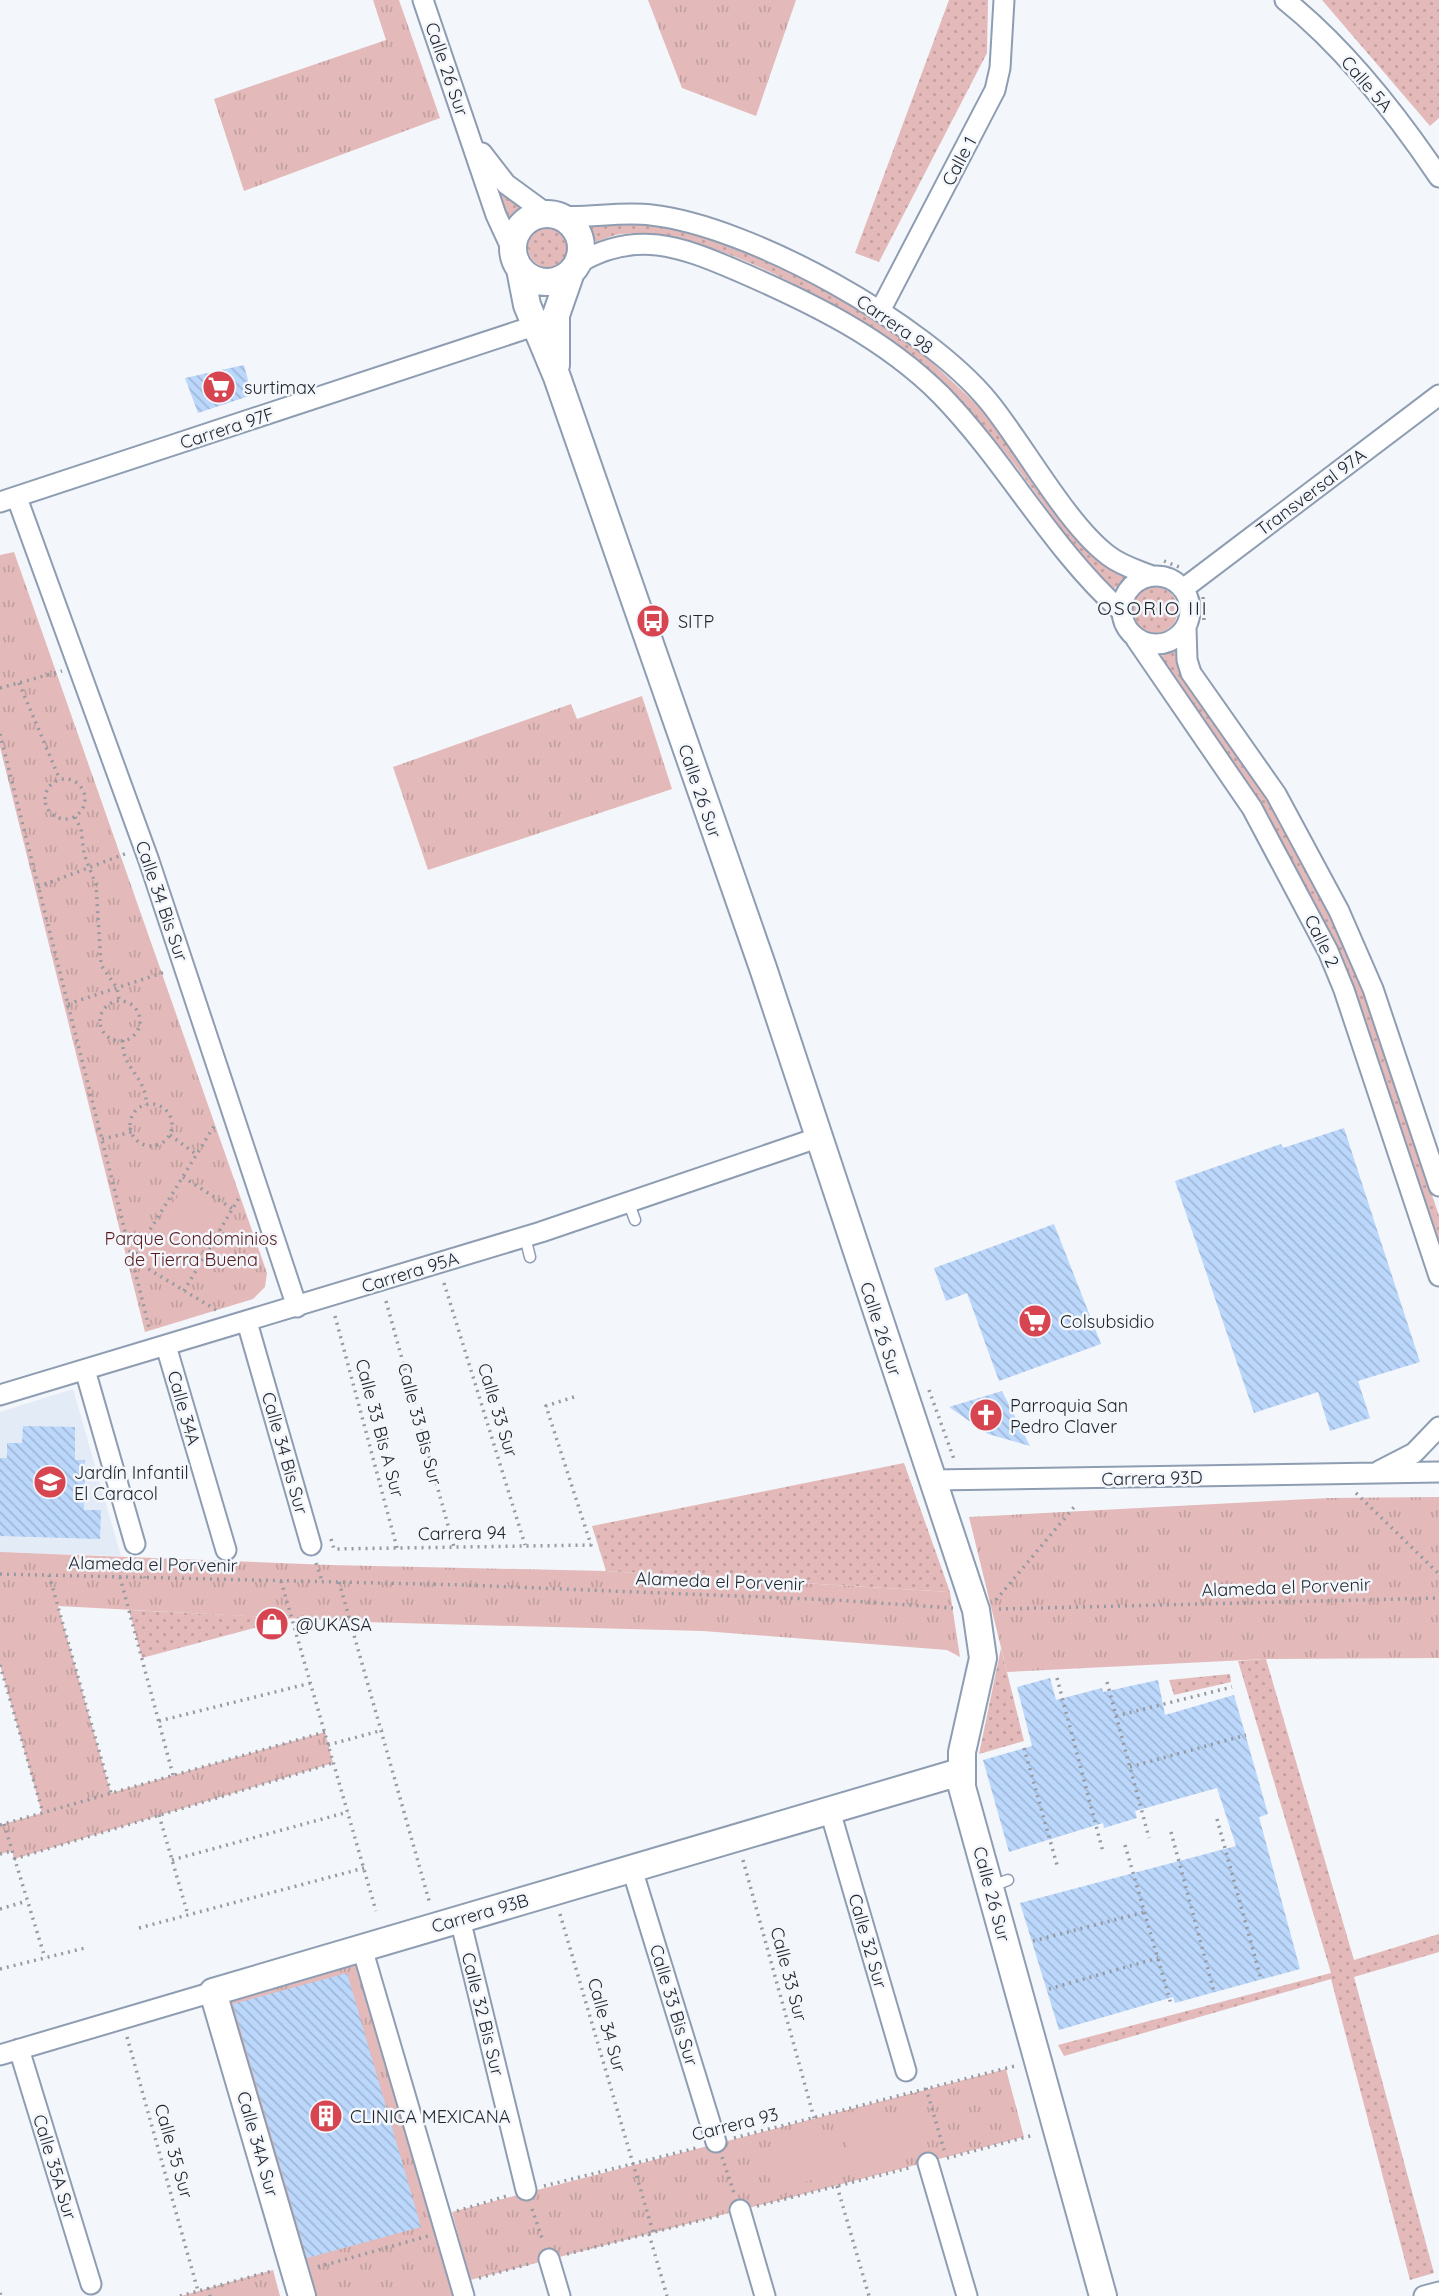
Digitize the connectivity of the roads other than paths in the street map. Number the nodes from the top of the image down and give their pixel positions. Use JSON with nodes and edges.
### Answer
{"nodes":[{"id":1,"x":423,"y":0,"type":"edge"},
{"id":2,"x":1004,"y":0,"type":"edge"},
{"id":3,"x":1285,"y":0,"type":"edge"},
{"id":4,"x":471,"y":137,"type":"junction"},
{"id":5,"x":1439,"y":177,"type":"edge"},
{"id":6,"x":552,"y":215,"type":"junction"},
{"id":7,"x":517,"y":261,"type":"junction"},
{"id":8,"x":574,"y":268,"type":"junction"},
{"id":9,"x":880,"y":311,"type":"junction"},
{"id":10,"x":534,"y":326,"type":"junction"},
{"id":11,"x":557,"y":377,"type":"junction"},
{"id":12,"x":1439,"y":395,"type":"edge"},
{"id":13,"x":9,"y":500,"type":"edge"},
{"id":14,"x":1154,"y":567,"type":"junction"},
{"id":15,"x":1188,"y":586,"type":"junction"},
{"id":16,"x":1121,"y":611,"type":"junction"},
{"id":17,"x":1195,"y":626,"type":"junction"},
{"id":18,"x":1136,"y":639,"type":"junction"},
{"id":19,"x":817,"y":1138,"type":"junction"},
{"id":20,"x":1439,"y":1186,"type":"edge"},
{"id":21,"x":627,"y":1201,"type":"junction"},
{"id":22,"x":635,"y":1220,"type":"dead end"},
{"id":23,"x":525,"y":1237,"type":"junction"},
{"id":24,"x":530,"y":1257,"type":"dead end"},
{"id":25,"x":1439,"y":1276,"type":"edge"},
{"id":26,"x":297,"y":1307,"type":"junction"},
{"id":27,"x":247,"y":1322,"type":"junction"},
{"id":28,"x":158,"y":1340,"type":"junction"},
{"id":29,"x":85,"y":1370,"type":"junction"},
{"id":30,"x":0,"y":1395,"type":"edge"},
{"id":31,"x":1439,"y":1427,"type":"edge"},
{"id":32,"x":1439,"y":1472,"type":"edge"},
{"id":33,"x":1372,"y":1475,"type":"junction"},
{"id":34,"x":932,"y":1480,"type":"junction"},
{"id":35,"x":135,"y":1544,"type":"dead end"},
{"id":36,"x":311,"y":1545,"type":"dead end"},
{"id":37,"x":226,"y":1550,"type":"dead end"},
{"id":38,"x":960,"y":1772,"type":"junction"},
{"id":39,"x":830,"y":1811,"type":"junction"},
{"id":40,"x":632,"y":1869,"type":"junction"},
{"id":41,"x":448,"y":1923,"type":"junction"},
{"id":42,"x":362,"y":1948,"type":"junction"},
{"id":43,"x":213,"y":1992,"type":"junction"},
{"id":44,"x":10,"y":2052,"type":"edge"},
{"id":45,"x":906,"y":2071,"type":"dead end"},
{"id":46,"x":716,"y":2142,"type":"road end"},
{"id":47,"x":937,"y":2160,"type":"road end"},
{"id":48,"x":526,"y":2190,"type":"road end"},
{"id":49,"x":740,"y":2210,"type":"road end"},
{"id":50,"x":549,"y":2259,"type":"road end"},
{"id":51,"x":297,"y":2278,"type":"edge"},
{"id":52,"x":90,"y":2284,"type":"dead end"},
{"id":53,"x":1439,"y":2292,"type":"edge"},
{"id":54,"x":464,"y":2296,"type":"edge"},
{"id":55,"x":560,"y":2296,"type":"edge"},
{"id":56,"x":765,"y":2296,"type":"edge"},
{"id":57,"x":967,"y":2296,"type":"edge"},
{"id":58,"x":1102,"y":2296,"type":"edge"},
{"id":59,"x":1424,"y":2296,"type":"edge"}],
"edges":[{"from":1,"to":4,"type":"street","name":"Calle 26 Sur"},
{"from":2,"to":9,"type":"street","name":"Calle 1"},
{"from":3,"to":5,"type":"street","name":"Calle 5A"},
{"from":4,"to":6,"type":"street","name":"Calle 26 Sur"},
{"from":4,"to":7,"type":"street","name":"Calle 26 Sur"},
{"from":6,"to":7,"type":"street"},
{"from":6,"to":8,"type":"street"},
{"from":6,"to":9,"type":"street","name":"Carrera 98"},
{"from":7,"to":8,"type":"street"},
{"from":7,"to":10,"type":"street","name":"Calle 26 Sur"},
{"from":8,"to":11,"type":"street","name":"Calle 26 Sur"},
{"from":8,"to":16,"type":"street","name":"Carrera 98"},
{"from":9,"to":14,"type":"street","name":"Carrera 98"},
{"from":10,"to":11,"type":"street","name":"Calle 26 Sur"},
{"from":10,"to":13,"type":"street","name":"Carrera 97F"},
{"from":11,"to":19,"type":"street","name":"Calle 26 Sur"},
{"from":12,"to":15,"type":"street","name":"Transversal 97A"},
{"from":13,"to":26,"type":"street","name":"Calle 34 Bis Sur"},
{"from":14,"to":15,"type":"street"},
{"from":14,"to":16,"type":"street"},
{"from":15,"to":17,"type":"street"},
{"from":16,"to":18,"type":"street"},
{"from":17,"to":18,"type":"street"},
{"from":17,"to":20,"type":"street","name":"Calle 2"},
{"from":18,"to":25,"type":"street","name":"Calle 2"},
{"from":19,"to":21,"type":"street","name":"Carrera 95A"},
{"from":19,"to":34,"type":"street","name":"Calle 26 Sur"},
{"from":21,"to":22,"type":"lane"},
{"from":21,"to":23,"type":"street","name":"Carrera 95A"},
{"from":23,"to":24,"type":"lane"},
{"from":23,"to":26,"type":"street","name":"Carrera 95A"},
{"from":26,"to":27,"type":"street","name":"Carrera 95A"},
{"from":27,"to":28,"type":"street","name":"Carrera 95A"},
{"from":27,"to":36,"type":"street","name":"Calle 34 Bis Sur"},
{"from":28,"to":29,"type":"street","name":"Carrera 95A"},
{"from":28,"to":37,"type":"street","name":"Calle 34A"},
{"from":29,"to":30,"type":"street","name":"Carrera 95A"},
{"from":29,"to":35,"type":"street"},
{"from":31,"to":33,"type":"street","name":"Carrera 93D"},
{"from":32,"to":33,"type":"street","name":"Carrera 93D"},
{"from":33,"to":34,"type":"street","name":"Carrera 93D"},
{"from":34,"to":38,"type":"street","name":"Calle 26 Sur"},
{"from":38,"to":39,"type":"street","name":"Carrera 93B"},
{"from":38,"to":58,"type":"street","name":"Calle 26 Sur"},
{"from":39,"to":40,"type":"street","name":"Carrera 93B"},
{"from":39,"to":45,"type":"street","name":"Calle 32 Sur"},
{"from":40,"to":41,"type":"street","name":"Carrera 93B"},
{"from":40,"to":46,"type":"street","name":"Calle 33 Bis Sur"},
{"from":41,"to":42,"type":"street","name":"Carrera 93B"},
{"from":41,"to":48,"type":"street","name":"Calle 32 Bis Sur"},
{"from":42,"to":43,"type":"street","name":"Carrera 93B"},
{"from":42,"to":54,"type":"street"},
{"from":43,"to":44,"type":"street","name":"Carrera 93B"},
{"from":43,"to":51,"type":"street","name":"Calle 34A Sur"},
{"from":44,"to":52,"type":"street","name":"Calle 35A Sur"},
{"from":47,"to":57,"type":"street"},
{"from":49,"to":56,"type":"street"},
{"from":50,"to":55,"type":"street"},
{"from":53,"to":59,"type":"street"}]}
